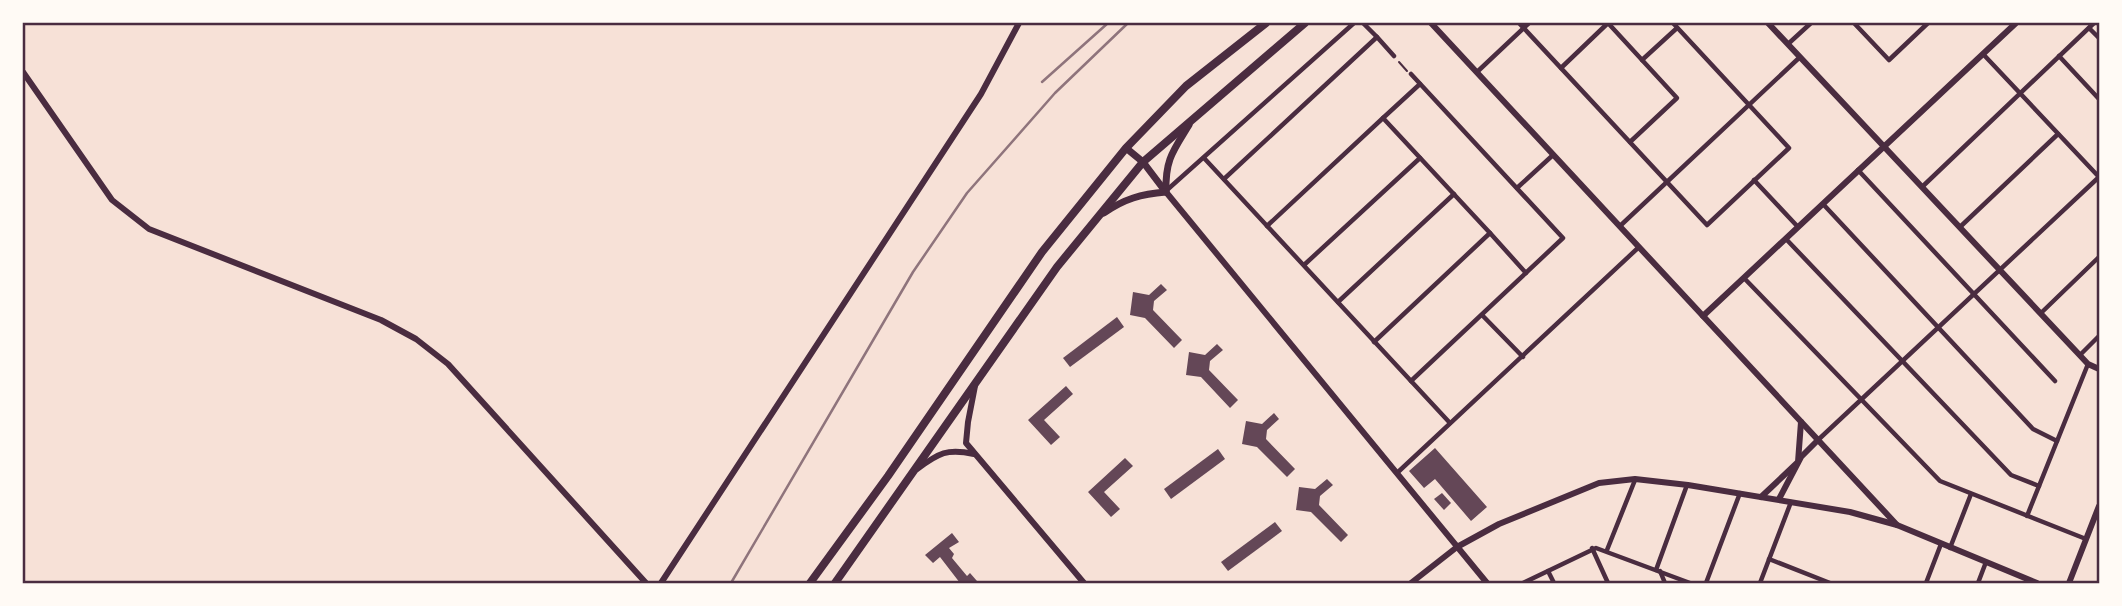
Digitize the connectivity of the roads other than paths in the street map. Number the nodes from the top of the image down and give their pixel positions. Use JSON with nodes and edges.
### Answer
{"nodes":[{"id":1,"x":1019,"y":23,"type":"edge"},
{"id":2,"x":1266,"y":23,"type":"edge"},
{"id":3,"x":1305,"y":23,"type":"edge"},
{"id":4,"x":1354,"y":23,"type":"edge"},
{"id":5,"x":1363,"y":23,"type":"edge"},
{"id":6,"x":1431,"y":23,"type":"edge"},
{"id":7,"x":1519,"y":23,"type":"edge"},
{"id":8,"x":1529,"y":23,"type":"edge"},
{"id":9,"x":1673,"y":23,"type":"edge"},
{"id":10,"x":1768,"y":23,"type":"edge"},
{"id":11,"x":1811,"y":23,"type":"edge"},
{"id":12,"x":1854,"y":23,"type":"edge"},
{"id":13,"x":1928,"y":23,"type":"edge"},
{"id":14,"x":2016,"y":23,"type":"edge"},
{"id":15,"x":2094,"y":23,"type":"edge"},
{"id":16,"x":1524,"y":28,"type":"junction"},
{"id":17,"x":1677,"y":28,"type":"junction"},
{"id":18,"x":2089,"y":28,"type":"junction"},
{"id":19,"x":1377,"y":37,"type":"junction"},
{"id":20,"x":2099,"y":38,"type":"edge"},
{"id":21,"x":1788,"y":44,"type":"junction"},
{"id":22,"x":1983,"y":54,"type":"junction"},
{"id":23,"x":1394,"y":56,"type":"road end"},
{"id":24,"x":2059,"y":56,"type":"junction"},
{"id":25,"x":1800,"y":57,"type":"junction"},
{"id":26,"x":1642,"y":60,"type":"junction"},
{"id":27,"x":1561,"y":68,"type":"junction"},
{"id":28,"x":23,"y":72,"type":"edge"},
{"id":29,"x":1477,"y":72,"type":"junction"},
{"id":30,"x":1411,"y":75,"type":"road end"},
{"id":31,"x":1420,"y":84,"type":"junction"},
{"id":32,"x":2020,"y":93,"type":"junction"},
{"id":33,"x":2099,"y":99,"type":"edge"},
{"id":34,"x":1749,"y":105,"type":"junction"},
{"id":35,"x":1194,"y":117,"type":"junction"},
{"id":36,"x":1383,"y":118,"type":"junction"},
{"id":37,"x":2059,"y":134,"type":"junction"},
{"id":38,"x":1630,"y":142,"type":"junction"},
{"id":39,"x":1884,"y":146,"type":"junction"},
{"id":40,"x":1126,"y":148,"type":"junction"},
{"id":41,"x":1553,"y":155,"type":"junction"},
{"id":42,"x":1204,"y":158,"type":"junction"},
{"id":43,"x":1420,"y":158,"type":"junction"},
{"id":44,"x":1143,"y":162,"type":"junction"},
{"id":45,"x":1858,"y":170,"type":"junction"},
{"id":46,"x":2099,"y":177,"type":"edge"},
{"id":47,"x":1224,"y":179,"type":"junction"},
{"id":48,"x":1754,"y":180,"type":"junction"},
{"id":49,"x":1667,"y":182,"type":"junction"},
{"id":50,"x":1922,"y":187,"type":"junction"},
{"id":51,"x":1517,"y":188,"type":"junction"},
{"id":52,"x":1166,"y":192,"type":"junction"},
{"id":53,"x":1454,"y":194,"type":"junction"},
{"id":54,"x":1823,"y":204,"type":"junction"},
{"id":55,"x":1098,"y":218,"type":"junction"},
{"id":56,"x":1268,"y":226,"type":"junction"},
{"id":57,"x":1620,"y":226,"type":"junction"},
{"id":58,"x":1798,"y":227,"type":"junction"},
{"id":59,"x":1960,"y":227,"type":"junction"},
{"id":60,"x":1490,"y":233,"type":"junction"},
{"id":61,"x":1786,"y":238,"type":"junction"},
{"id":62,"x":1639,"y":247,"type":"junction"},
{"id":63,"x":2099,"y":257,"type":"edge"},
{"id":64,"x":1304,"y":265,"type":"junction"},
{"id":65,"x":2000,"y":270,"type":"junction"},
{"id":66,"x":1526,"y":273,"type":"junction"},
{"id":67,"x":1743,"y":278,"type":"junction"},
{"id":68,"x":1975,"y":294,"type":"junction"},
{"id":69,"x":1338,"y":302,"type":"junction"},
{"id":70,"x":2040,"y":313,"type":"junction"},
{"id":71,"x":1482,"y":315,"type":"junction"},
{"id":72,"x":1703,"y":316,"type":"junction"},
{"id":73,"x":1938,"y":328,"type":"junction"},
{"id":74,"x":2099,"y":336,"type":"edge"},
{"id":75,"x":1374,"y":342,"type":"junction"},
{"id":76,"x":2080,"y":355,"type":"junction"},
{"id":77,"x":1523,"y":356,"type":"junction"},
{"id":78,"x":1903,"y":361,"type":"junction"},
{"id":79,"x":2088,"y":364,"type":"junction"},
{"id":80,"x":2099,"y":369,"type":"edge"},
{"id":81,"x":2055,"y":380,"type":"dead end"},
{"id":82,"x":1411,"y":381,"type":"junction"},
{"id":83,"x":975,"y":386,"type":"junction"},
{"id":84,"x":1861,"y":400,"type":"junction"},
{"id":85,"x":1801,"y":422,"type":"junction"},
{"id":86,"x":1450,"y":423,"type":"junction"},
{"id":87,"x":1818,"y":440,"type":"junction"},
{"id":88,"x":2057,"y":441,"type":"junction"},
{"id":89,"x":976,"y":455,"type":"junction"},
{"id":90,"x":1798,"y":462,"type":"junction"},
{"id":91,"x":916,"y":470,"type":"junction"},
{"id":92,"x":1397,"y":474,"type":"junction"},
{"id":93,"x":1635,"y":479,"type":"junction"},
{"id":94,"x":1688,"y":485,"type":"junction"},
{"id":95,"x":2039,"y":486,"type":"junction"},
{"id":96,"x":1740,"y":493,"type":"junction"},
{"id":97,"x":1971,"y":494,"type":"junction"},
{"id":98,"x":1761,"y":497,"type":"junction"},
{"id":99,"x":1779,"y":499,"type":"junction"},
{"id":100,"x":1791,"y":501,"type":"junction"},
{"id":101,"x":2099,"y":506,"type":"edge"},
{"id":102,"x":2027,"y":516,"type":"junction"},
{"id":103,"x":1897,"y":525,"type":"junction"},
{"id":104,"x":2086,"y":539,"type":"junction"},
{"id":105,"x":1941,"y":544,"type":"junction"},
{"id":106,"x":1457,"y":547,"type":"junction"},
{"id":107,"x":1592,"y":548,"type":"junction"},
{"id":108,"x":1950,"y":548,"type":"junction"},
{"id":109,"x":1607,"y":550,"type":"junction"},
{"id":110,"x":1769,"y":559,"type":"junction"},
{"id":111,"x":1986,"y":562,"type":"junction"},
{"id":112,"x":1548,"y":570,"type":"junction"},
{"id":113,"x":1658,"y":571,"type":"junction"},
{"id":114,"x":2021,"y":580,"type":"edge"},
{"id":115,"x":646,"y":583,"type":"edge"},
{"id":116,"x":662,"y":583,"type":"edge"},
{"id":117,"x":810,"y":583,"type":"edge"},
{"id":118,"x":835,"y":583,"type":"edge"},
{"id":119,"x":1084,"y":583,"type":"edge"},
{"id":120,"x":1411,"y":583,"type":"edge"},
{"id":121,"x":1487,"y":583,"type":"edge"},
{"id":122,"x":1523,"y":583,"type":"edge"},
{"id":123,"x":1554,"y":583,"type":"edge"},
{"id":124,"x":1608,"y":583,"type":"edge"},
{"id":125,"x":1665,"y":583,"type":"edge"},
{"id":126,"x":1690,"y":583,"type":"edge"},
{"id":127,"x":1706,"y":583,"type":"edge"},
{"id":128,"x":1760,"y":583,"type":"edge"},
{"id":129,"x":1830,"y":583,"type":"edge"},
{"id":130,"x":1926,"y":583,"type":"edge"},
{"id":131,"x":1978,"y":583,"type":"edge"},
{"id":132,"x":2037,"y":583,"type":"edge"},
{"id":133,"x":2070,"y":583,"type":"edge"}],
"edges":[{"from":1,"to":116,"type":"street"},
{"from":2,"to":40,"type":"main road"},
{"from":3,"to":35,"type":"main road"},
{"from":4,"to":42,"type":"street"},
{"from":5,"to":19,"type":"street"},
{"from":6,"to":29,"type":"street"},
{"from":7,"to":16,"type":"street"},
{"from":8,"to":16,"type":"street"},
{"from":9,"to":17,"type":"street"},
{"from":10,"to":21,"type":"street"},
{"from":11,"to":21,"type":"street"},
{"from":12,"to":13,"type":"street"},
{"from":14,"to":22,"type":"street"},
{"from":15,"to":18,"type":"street"},
{"from":16,"to":27,"type":"street"},
{"from":16,"to":29,"type":"street"},
{"from":17,"to":26,"type":"street"},
{"from":17,"to":34,"type":"street"},
{"from":18,"to":20,"type":"street"},
{"from":18,"to":24,"type":"street"},
{"from":19,"to":23,"type":"street"},
{"from":19,"to":47,"type":"street"},
{"from":21,"to":25,"type":"street"},
{"from":22,"to":32,"type":"street"},
{"from":22,"to":39,"type":"street"},
{"from":24,"to":32,"type":"street"},
{"from":24,"to":33,"type":"street"},
{"from":25,"to":34,"type":"street"},
{"from":25,"to":39,"type":"street"},
{"from":26,"to":27,"type":"street"},
{"from":26,"to":38,"type":"street"},
{"from":27,"to":38,"type":"street"},
{"from":28,"to":115,"type":"street"},
{"from":29,"to":41,"type":"street"},
{"from":30,"to":31,"type":"street"},
{"from":31,"to":36,"type":"street"},
{"from":31,"to":51,"type":"street"},
{"from":32,"to":37,"type":"street"},
{"from":32,"to":50,"type":"street"},
{"from":34,"to":48,"type":"street"},
{"from":34,"to":49,"type":"street"},
{"from":35,"to":44,"type":"main road"},
{"from":35,"to":52,"type":"main road"},
{"from":36,"to":43,"type":"street"},
{"from":36,"to":56,"type":"street"},
{"from":37,"to":46,"type":"street"},
{"from":37,"to":59,"type":"street"},
{"from":38,"to":49,"type":"street"},
{"from":39,"to":45,"type":"street"},
{"from":39,"to":50,"type":"street"},
{"from":40,"to":44,"type":"main road"},
{"from":40,"to":117,"type":"main road"},
{"from":41,"to":51,"type":"street"},
{"from":41,"to":57,"type":"street"},
{"from":42,"to":47,"type":"street"},
{"from":42,"to":52,"type":"street"},
{"from":43,"to":53,"type":"street"},
{"from":43,"to":64,"type":"street"},
{"from":44,"to":52,"type":"main road"},
{"from":44,"to":55,"type":"main road"},
{"from":45,"to":54,"type":"street"},
{"from":45,"to":68,"type":"street"},
{"from":46,"to":65,"type":"street"},
{"from":47,"to":56,"type":"street"},
{"from":48,"to":49,"type":"street"},
{"from":48,"to":58,"type":"street"},
{"from":49,"to":57,"type":"street"},
{"from":50,"to":59,"type":"street"},
{"from":51,"to":66,"type":"street"},
{"from":52,"to":55,"type":"main road"},
{"from":52,"to":92,"type":"street"},
{"from":53,"to":60,"type":"street"},
{"from":53,"to":69,"type":"street"},
{"from":54,"to":58,"type":"street"},
{"from":54,"to":73,"type":"street"},
{"from":55,"to":83,"type":"main road"},
{"from":56,"to":64,"type":"street"},
{"from":57,"to":62,"type":"street"},
{"from":58,"to":61,"type":"street"},
{"from":59,"to":65,"type":"street"},
{"from":60,"to":66,"type":"street"},
{"from":60,"to":75,"type":"street"},
{"from":61,"to":67,"type":"street"},
{"from":61,"to":78,"type":"street"},
{"from":62,"to":72,"type":"street"},
{"from":62,"to":77,"type":"street"},
{"from":63,"to":70,"type":"street"},
{"from":64,"to":69,"type":"street"},
{"from":65,"to":68,"type":"street"},
{"from":65,"to":70,"type":"street"},
{"from":66,"to":71,"type":"street"},
{"from":67,"to":72,"type":"street"},
{"from":67,"to":84,"type":"street"},
{"from":68,"to":73,"type":"street"},
{"from":68,"to":81,"type":"street"},
{"from":69,"to":75,"type":"street"},
{"from":70,"to":76,"type":"street"},
{"from":71,"to":77,"type":"street"},
{"from":71,"to":82,"type":"street"},
{"from":72,"to":85,"type":"street"},
{"from":73,"to":78,"type":"street"},
{"from":73,"to":88,"type":"street"},
{"from":74,"to":76,"type":"street"},
{"from":75,"to":82,"type":"street"},
{"from":76,"to":79,"type":"street"},
{"from":77,"to":86,"type":"street"},
{"from":78,"to":84,"type":"street"},
{"from":78,"to":95,"type":"street"},
{"from":79,"to":80,"type":"street"},
{"from":79,"to":88,"type":"street"},
{"from":82,"to":86,"type":"street"},
{"from":83,"to":89,"type":"street"},
{"from":83,"to":91,"type":"main road"},
{"from":84,"to":87,"type":"street"},
{"from":84,"to":97,"type":"street"},
{"from":85,"to":87,"type":"street"},
{"from":85,"to":90,"type":"street"},
{"from":86,"to":92,"type":"street"},
{"from":87,"to":90,"type":"street"},
{"from":87,"to":103,"type":"street"},
{"from":88,"to":95,"type":"street"},
{"from":89,"to":91,"type":"street"},
{"from":89,"to":119,"type":"street"},
{"from":90,"to":98,"type":"street"},
{"from":90,"to":99,"type":"street"},
{"from":91,"to":118,"type":"main road"},
{"from":92,"to":106,"type":"street"},
{"from":93,"to":94,"type":"street"},
{"from":93,"to":106,"type":"street"},
{"from":93,"to":109,"type":"street"},
{"from":94,"to":96,"type":"street"},
{"from":94,"to":113,"type":"street"},
{"from":95,"to":102,"type":"street"},
{"from":96,"to":98,"type":"street"},
{"from":96,"to":127,"type":"street"},
{"from":97,"to":102,"type":"street"},
{"from":97,"to":108,"type":"street"},
{"from":98,"to":99,"type":"street"},
{"from":99,"to":100,"type":"street"},
{"from":100,"to":103,"type":"street"},
{"from":100,"to":110,"type":"street"},
{"from":101,"to":104,"type":"street"},
{"from":102,"to":104,"type":"street"},
{"from":103,"to":105,"type":"street"},
{"from":104,"to":133,"type":"street"},
{"from":105,"to":108,"type":"street"},
{"from":105,"to":130,"type":"street"},
{"from":106,"to":120,"type":"street"},
{"from":106,"to":121,"type":"street"},
{"from":107,"to":109,"type":"street"},
{"from":107,"to":112,"type":"street"},
{"from":107,"to":124,"type":"street"},
{"from":108,"to":111,"type":"street"},
{"from":109,"to":113,"type":"street"},
{"from":110,"to":128,"type":"street"},
{"from":110,"to":129,"type":"street"},
{"from":111,"to":114,"type":"street"},
{"from":111,"to":131,"type":"street"},
{"from":112,"to":122,"type":"street"},
{"from":112,"to":123,"type":"street"},
{"from":113,"to":125,"type":"street"},
{"from":113,"to":126,"type":"street"},
{"from":114,"to":132,"type":"street"}]}
